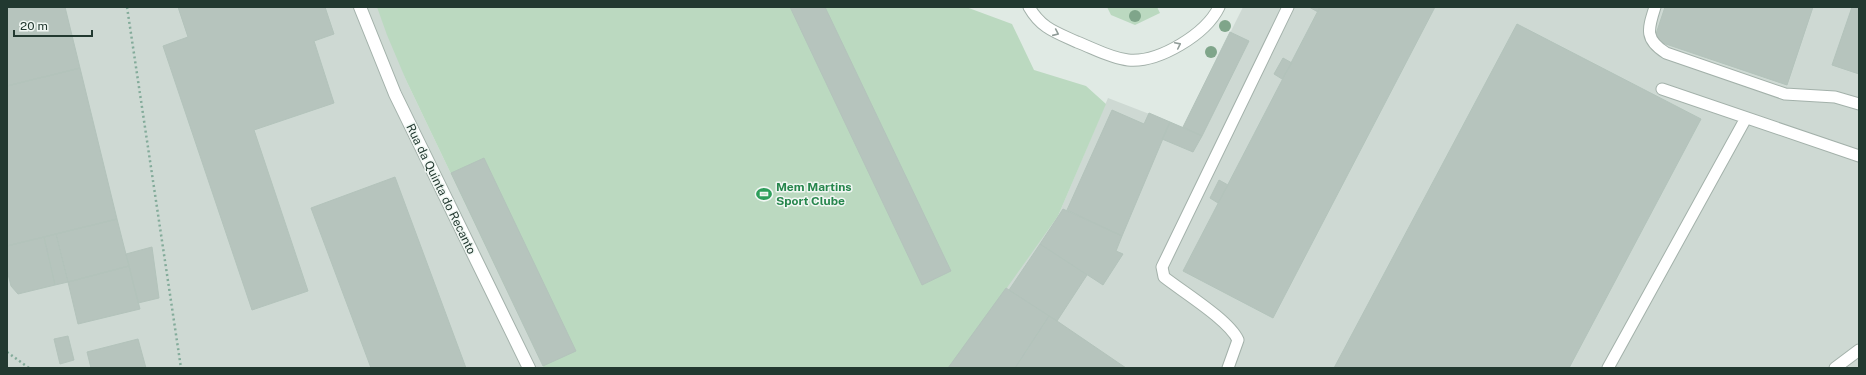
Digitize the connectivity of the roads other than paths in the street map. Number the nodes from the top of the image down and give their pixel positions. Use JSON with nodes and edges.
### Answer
{"nodes":[{"id":1,"x":360,"y":7,"type":"edge"},
{"id":2,"x":1029,"y":7,"type":"edge"},
{"id":3,"x":1219,"y":7,"type":"edge"},
{"id":4,"x":1288,"y":7,"type":"edge"},
{"id":5,"x":1655,"y":7,"type":"edge"},
{"id":6,"x":1662,"y":89,"type":"dead end"},
{"id":7,"x":1859,"y":104,"type":"edge"},
{"id":8,"x":1746,"y":118,"type":"junction"},
{"id":9,"x":1859,"y":156,"type":"edge"},
{"id":10,"x":1859,"y":350,"type":"edge"},
{"id":11,"x":529,"y":368,"type":"edge"},
{"id":12,"x":1228,"y":368,"type":"edge"},
{"id":13,"x":1608,"y":368,"type":"edge"},
{"id":14,"x":1835,"y":368,"type":"edge"}],
"edges":[{"from":1,"to":11,"type":"street","name":"Rua da Quinta do Recanto"},
{"from":2,"to":3,"type":"lane","one_way":true},
{"from":4,"to":12,"type":"lane"},
{"from":5,"to":7,"type":"lane"},
{"from":6,"to":8,"type":"lane"},
{"from":8,"to":9,"type":"lane"},
{"from":8,"to":13,"type":"lane"},
{"from":10,"to":14,"type":"lane"}]}
